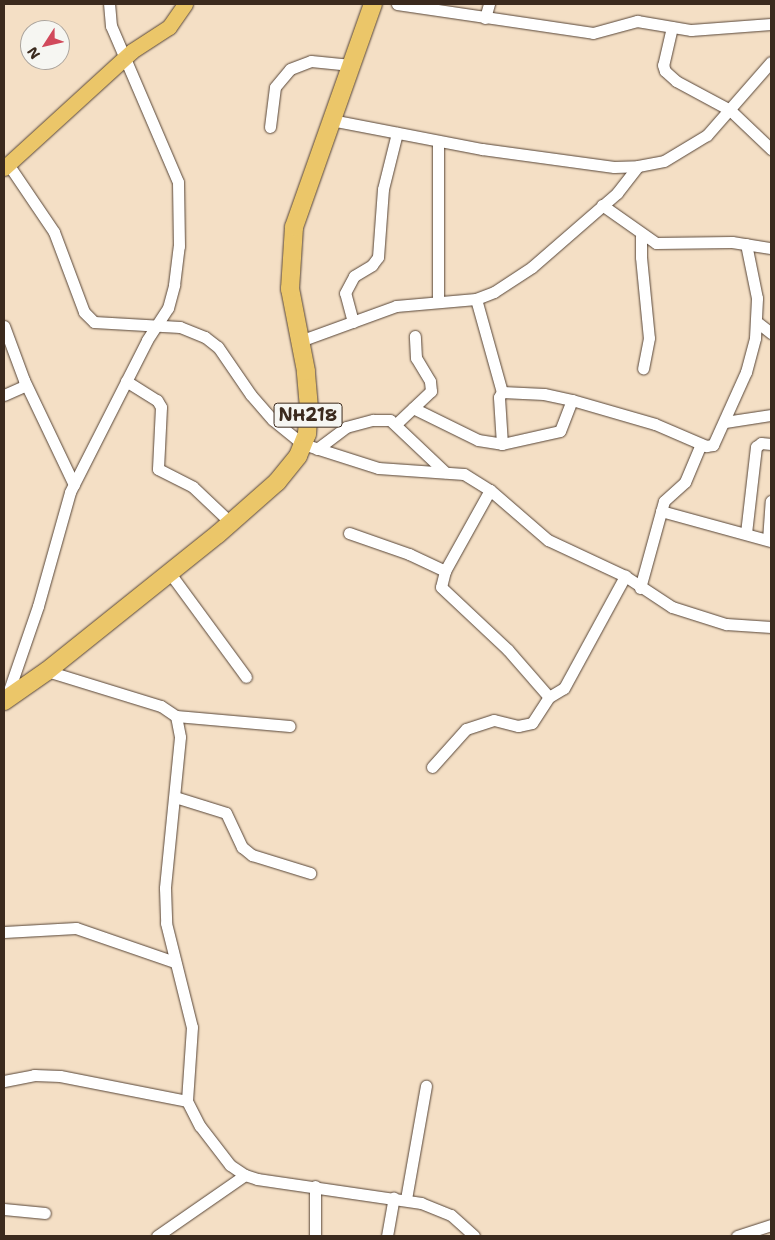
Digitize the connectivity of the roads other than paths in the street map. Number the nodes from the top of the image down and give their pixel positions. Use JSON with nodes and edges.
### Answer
{"nodes":[{"id":1,"x":109,"y":4,"type":"edge"},
{"id":2,"x":184,"y":4,"type":"edge"},
{"id":3,"x":373,"y":4,"type":"edge"},
{"id":4,"x":397,"y":4,"type":"edge"},
{"id":5,"x":488,"y":4,"type":"edge"},
{"id":6,"x":485,"y":18,"type":"junction"},
{"id":7,"x":771,"y":24,"type":"edge"},
{"id":8,"x":672,"y":27,"type":"junction"},
{"id":9,"x":124,"y":60,"type":"junction"},
{"id":10,"x":771,"y":62,"type":"edge"},
{"id":11,"x":351,"y":65,"type":"junction"},
{"id":12,"x":730,"y":110,"type":"junction"},
{"id":13,"x":331,"y":120,"type":"junction"},
{"id":14,"x":270,"y":128,"type":"dead end"},
{"id":15,"x":397,"y":133,"type":"junction"},
{"id":16,"x":438,"y":141,"type":"junction"},
{"id":17,"x":771,"y":149,"type":"edge"},
{"id":18,"x":6,"y":166,"type":"edge"},
{"id":19,"x":638,"y":166,"type":"junction"},
{"id":20,"x":602,"y":205,"type":"junction"},
{"id":21,"x":642,"y":236,"type":"junction"},
{"id":22,"x":746,"y":244,"type":"junction"},
{"id":23,"x":771,"y":248,"type":"edge"},
{"id":24,"x":476,"y":299,"type":"junction"},
{"id":25,"x":438,"y":302,"type":"junction"},
{"id":26,"x":353,"y":322,"type":"junction"},
{"id":27,"x":757,"y":322,"type":"junction"},
{"id":28,"x":4,"y":326,"type":"edge"},
{"id":29,"x":155,"y":328,"type":"junction"},
{"id":30,"x":771,"y":333,"type":"edge"},
{"id":31,"x":415,"y":336,"type":"dead end"},
{"id":32,"x":300,"y":341,"type":"junction"},
{"id":33,"x":643,"y":368,"type":"dead end"},
{"id":34,"x":126,"y":381,"type":"junction"},
{"id":35,"x":26,"y":385,"type":"junction"},
{"id":36,"x":502,"y":392,"type":"junction"},
{"id":37,"x":4,"y":395,"type":"edge"},
{"id":38,"x":572,"y":400,"type":"junction"},
{"id":39,"x":413,"y":408,"type":"junction"},
{"id":40,"x":771,"y":415,"type":"edge"},
{"id":41,"x":725,"y":422,"type":"junction"},
{"id":42,"x":396,"y":424,"type":"junction"},
{"id":43,"x":502,"y":444,"type":"junction"},
{"id":44,"x":701,"y":444,"type":"junction"},
{"id":45,"x":771,"y":444,"type":"edge"},
{"id":46,"x":310,"y":446,"type":"junction"},
{"id":47,"x":445,"y":472,"type":"junction"},
{"id":48,"x":74,"y":485,"type":"junction"},
{"id":49,"x":490,"y":490,"type":"junction"},
{"id":50,"x":771,"y":501,"type":"edge"},
{"id":51,"x":661,"y":511,"type":"junction"},
{"id":52,"x":231,"y":523,"type":"junction"},
{"id":53,"x":349,"y":533,"type":"dead end"},
{"id":54,"x":746,"y":533,"type":"junction"},
{"id":55,"x":770,"y":541,"type":"edge"},
{"id":56,"x":445,"y":571,"type":"junction"},
{"id":57,"x":168,"y":572,"type":"junction"},
{"id":58,"x":625,"y":576,"type":"junction"},
{"id":59,"x":640,"y":588,"type":"junction"},
{"id":60,"x":771,"y":627,"type":"edge"},
{"id":61,"x":47,"y":672,"type":"junction"},
{"id":62,"x":246,"y":677,"type":"dead end"},
{"id":63,"x":548,"y":697,"type":"junction"},
{"id":64,"x":5,"y":700,"type":"edge"},
{"id":65,"x":176,"y":716,"type":"junction"},
{"id":66,"x":290,"y":726,"type":"dead end"},
{"id":67,"x":432,"y":767,"type":"dead end"},
{"id":68,"x":175,"y":797,"type":"junction"},
{"id":69,"x":310,"y":873,"type":"dead end"},
{"id":70,"x":4,"y":932,"type":"edge"},
{"id":71,"x":175,"y":962,"type":"junction"},
{"id":72,"x":4,"y":1081,"type":"edge"},
{"id":73,"x":426,"y":1086,"type":"dead end"},
{"id":74,"x":187,"y":1101,"type":"junction"},
{"id":75,"x":246,"y":1176,"type":"junction"},
{"id":76,"x":315,"y":1186,"type":"junction"},
{"id":77,"x":394,"y":1198,"type":"junction"},
{"id":78,"x":406,"y":1199,"type":"junction"},
{"id":79,"x":4,"y":1209,"type":"edge"},
{"id":80,"x":45,"y":1213,"type":"dead end"},
{"id":81,"x":771,"y":1225,"type":"edge"},
{"id":82,"x":157,"y":1236,"type":"edge"},
{"id":83,"x":315,"y":1236,"type":"edge"},
{"id":84,"x":387,"y":1236,"type":"edge"},
{"id":85,"x":474,"y":1236,"type":"edge"},
{"id":86,"x":737,"y":1236,"type":"edge"}],
"edges":[{"from":1,"to":9,"type":"street"},
{"from":2,"to":9,"type":"main road"},
{"from":3,"to":11,"type":"highway","number":"NH218"},
{"from":4,"to":6,"type":"street"},
{"from":5,"to":6,"type":"street"},
{"from":6,"to":8,"type":"street"},
{"from":7,"to":8,"type":"street"},
{"from":8,"to":12,"type":"street"},
{"from":9,"to":18,"type":"main road"},
{"from":9,"to":29,"type":"street"},
{"from":10,"to":12,"type":"street"},
{"from":11,"to":13,"type":"highway","number":"NH218"},
{"from":11,"to":14,"type":"street"},
{"from":12,"to":17,"type":"street"},
{"from":12,"to":19,"type":"street"},
{"from":13,"to":15,"type":"street"},
{"from":13,"to":32,"type":"highway","number":"NH218"},
{"from":15,"to":16,"type":"street"},
{"from":15,"to":26,"type":"street"},
{"from":16,"to":19,"type":"street"},
{"from":16,"to":25,"type":"street"},
{"from":18,"to":29,"type":"street"},
{"from":19,"to":20,"type":"street"},
{"from":20,"to":21,"type":"street"},
{"from":20,"to":24,"type":"street"},
{"from":21,"to":22,"type":"street"},
{"from":21,"to":33,"type":"street"},
{"from":22,"to":23,"type":"street"},
{"from":22,"to":27,"type":"street"},
{"from":24,"to":25,"type":"street"},
{"from":24,"to":36,"type":"street"},
{"from":25,"to":26,"type":"street"},
{"from":26,"to":32,"type":"street"},
{"from":27,"to":30,"type":"street"},
{"from":27,"to":41,"type":"street"},
{"from":28,"to":35,"type":"street"},
{"from":29,"to":34,"type":"street"},
{"from":29,"to":46,"type":"street"},
{"from":31,"to":39,"type":"street"},
{"from":32,"to":46,"type":"highway","number":"NH218"},
{"from":34,"to":48,"type":"street"},
{"from":34,"to":52,"type":"street"},
{"from":35,"to":37,"type":"street"},
{"from":35,"to":48,"type":"street"},
{"from":36,"to":38,"type":"street"},
{"from":36,"to":43,"type":"street"},
{"from":38,"to":43,"type":"street"},
{"from":38,"to":44,"type":"street"},
{"from":39,"to":42,"type":"street"},
{"from":39,"to":43,"type":"street"},
{"from":40,"to":41,"type":"street"},
{"from":41,"to":44,"type":"street"},
{"from":42,"to":46,"type":"street"},
{"from":42,"to":47,"type":"street"},
{"from":44,"to":51,"type":"street"},
{"from":45,"to":54,"type":"street"},
{"from":46,"to":47,"type":"street"},
{"from":46,"to":52,"type":"highway","number":"NH218"},
{"from":47,"to":49,"type":"street"},
{"from":48,"to":64,"type":"street"},
{"from":49,"to":56,"type":"street"},
{"from":49,"to":58,"type":"street"},
{"from":50,"to":55,"type":"street"},
{"from":51,"to":54,"type":"street"},
{"from":51,"to":59,"type":"street"},
{"from":52,"to":57,"type":"highway","number":"NH218"},
{"from":53,"to":56,"type":"street"},
{"from":54,"to":55,"type":"street"},
{"from":56,"to":63,"type":"street"},
{"from":57,"to":61,"type":"highway","number":"NH218"},
{"from":57,"to":62,"type":"street"},
{"from":58,"to":59,"type":"street"},
{"from":58,"to":63,"type":"street"},
{"from":59,"to":60,"type":"street"},
{"from":61,"to":64,"type":"highway","number":"NH218"},
{"from":61,"to":65,"type":"street"},
{"from":63,"to":67,"type":"street"},
{"from":65,"to":66,"type":"street"},
{"from":65,"to":68,"type":"street"},
{"from":68,"to":69,"type":"street"},
{"from":68,"to":71,"type":"street"},
{"from":70,"to":71,"type":"street"},
{"from":71,"to":74,"type":"street"},
{"from":72,"to":74,"type":"street"},
{"from":73,"to":78,"type":"street"},
{"from":74,"to":75,"type":"street"},
{"from":75,"to":76,"type":"street"},
{"from":75,"to":82,"type":"street"},
{"from":76,"to":77,"type":"street"},
{"from":76,"to":83,"type":"street"},
{"from":77,"to":78,"type":"street"},
{"from":77,"to":84,"type":"street"},
{"from":78,"to":85,"type":"street"},
{"from":79,"to":80,"type":"street"},
{"from":81,"to":86,"type":"street"}]}
